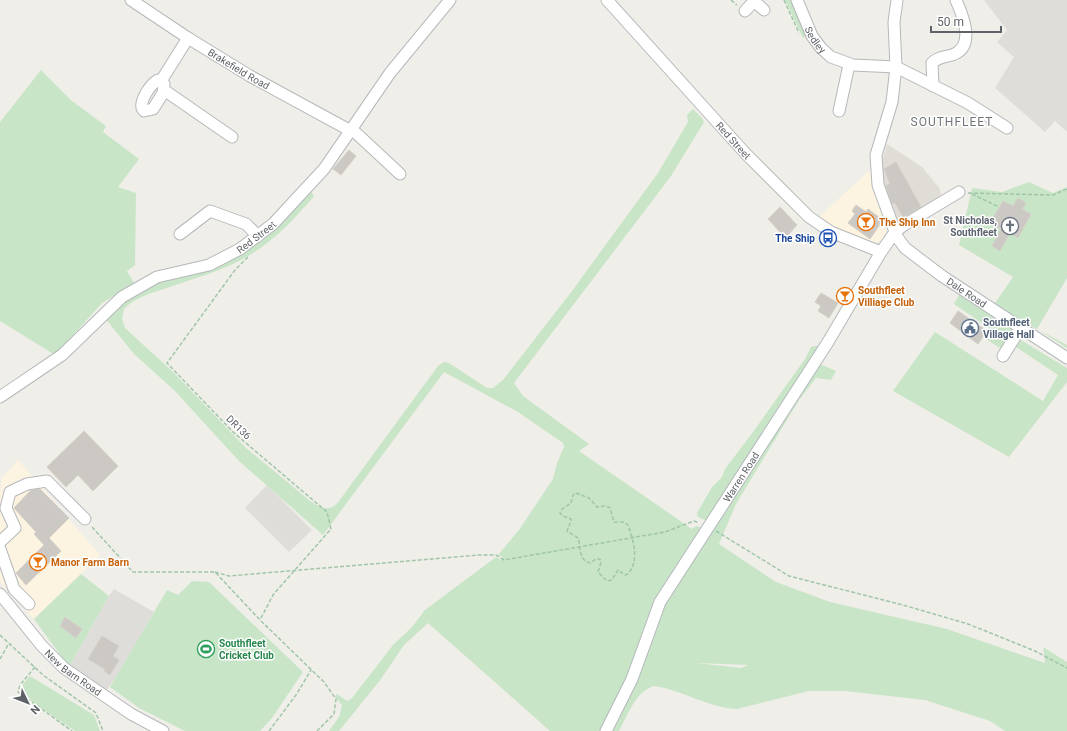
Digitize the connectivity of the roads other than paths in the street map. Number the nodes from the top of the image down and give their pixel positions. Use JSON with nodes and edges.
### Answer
{"nodes":[{"id":1,"x":131,"y":0,"type":"edge"},
{"id":2,"x":450,"y":0,"type":"edge"},
{"id":3,"x":607,"y":0,"type":"edge"},
{"id":4,"x":797,"y":0,"type":"edge"},
{"id":5,"x":897,"y":0,"type":"edge"},
{"id":6,"x":956,"y":0,"type":"edge"},
{"id":7,"x":755,"y":1,"type":"edge"},
{"id":8,"x":764,"y":10,"type":"dead end"},
{"id":9,"x":745,"y":11,"type":"dead end"},
{"id":10,"x":188,"y":38,"type":"junction"},
{"id":11,"x":849,"y":65,"type":"junction"},
{"id":12,"x":896,"y":67,"type":"junction"},
{"id":13,"x":933,"y":86,"type":"junction"},
{"id":14,"x":839,"y":111,"type":"dead end"},
{"id":15,"x":1007,"y":128,"type":"dead end"},
{"id":16,"x":351,"y":131,"type":"junction"},
{"id":17,"x":232,"y":137,"type":"dead end"},
{"id":18,"x":400,"y":174,"type":"dead end"},
{"id":19,"x":959,"y":192,"type":"dead end"},
{"id":20,"x":894,"y":232,"type":"junction"},
{"id":21,"x":180,"y":234,"type":"dead end"},
{"id":22,"x":258,"y":236,"type":"junction"},
{"id":23,"x":881,"y":252,"type":"junction"},
{"id":24,"x":1020,"y":329,"type":"junction"},
{"id":25,"x":1003,"y":356,"type":"dead end"},
{"id":26,"x":1067,"y":358,"type":"edge"},
{"id":27,"x":0,"y":398,"type":"edge"},
{"id":28,"x":85,"y":519,"type":"road end"},
{"id":29,"x":0,"y":542,"type":"edge"},
{"id":30,"x":0,"y":549,"type":"edge"},
{"id":31,"x":0,"y":594,"type":"edge"},
{"id":32,"x":29,"y":604,"type":"dead end"},
{"id":33,"x":150,"y":728,"type":"edge"},
{"id":34,"x":163,"y":731,"type":"edge"},
{"id":35,"x":606,"y":731,"type":"edge"}],
"edges":[{"from":1,"to":10,"type":"street","name":"Brakefield Road"},
{"from":2,"to":16,"type":"street","name":"Red Street"},
{"from":3,"to":23,"type":"street","name":"Red Street"},
{"from":4,"to":11,"type":"street","name":"Sedley"},
{"from":5,"to":12,"type":"street","name":"Dale Road"},
{"from":6,"to":13,"type":"street"},
{"from":7,"to":8,"type":"street"},
{"from":7,"to":9,"type":"street"},
{"from":10,"to":16,"type":"street","name":"Brakefield Road"},
{"from":10,"to":17,"type":"street"},
{"from":11,"to":12,"type":"street","name":"Sedley"},
{"from":11,"to":14,"type":"street"},
{"from":12,"to":13,"type":"street"},
{"from":12,"to":20,"type":"street","name":"Dale Road"},
{"from":13,"to":15,"type":"street"},
{"from":16,"to":18,"type":"street","name":"Brakefield Road"},
{"from":16,"to":22,"type":"street","name":"Red Street"},
{"from":19,"to":20,"type":"street"},
{"from":20,"to":23,"type":"street","name":"Warren Road"},
{"from":20,"to":24,"type":"street","name":"Dale Road"},
{"from":21,"to":22,"type":"street"},
{"from":22,"to":27,"type":"street","name":"Red Street"},
{"from":23,"to":35,"type":"street","name":"Warren Road"},
{"from":24,"to":25,"type":"street"},
{"from":24,"to":26,"type":"street","name":"Dale Road"},
{"from":28,"to":29,"type":"street"},
{"from":30,"to":32,"type":"street"},
{"from":31,"to":33,"type":"street","name":"New Barn Road"},
{"from":33,"to":34,"type":"street","name":"New Barn Road"}]}
